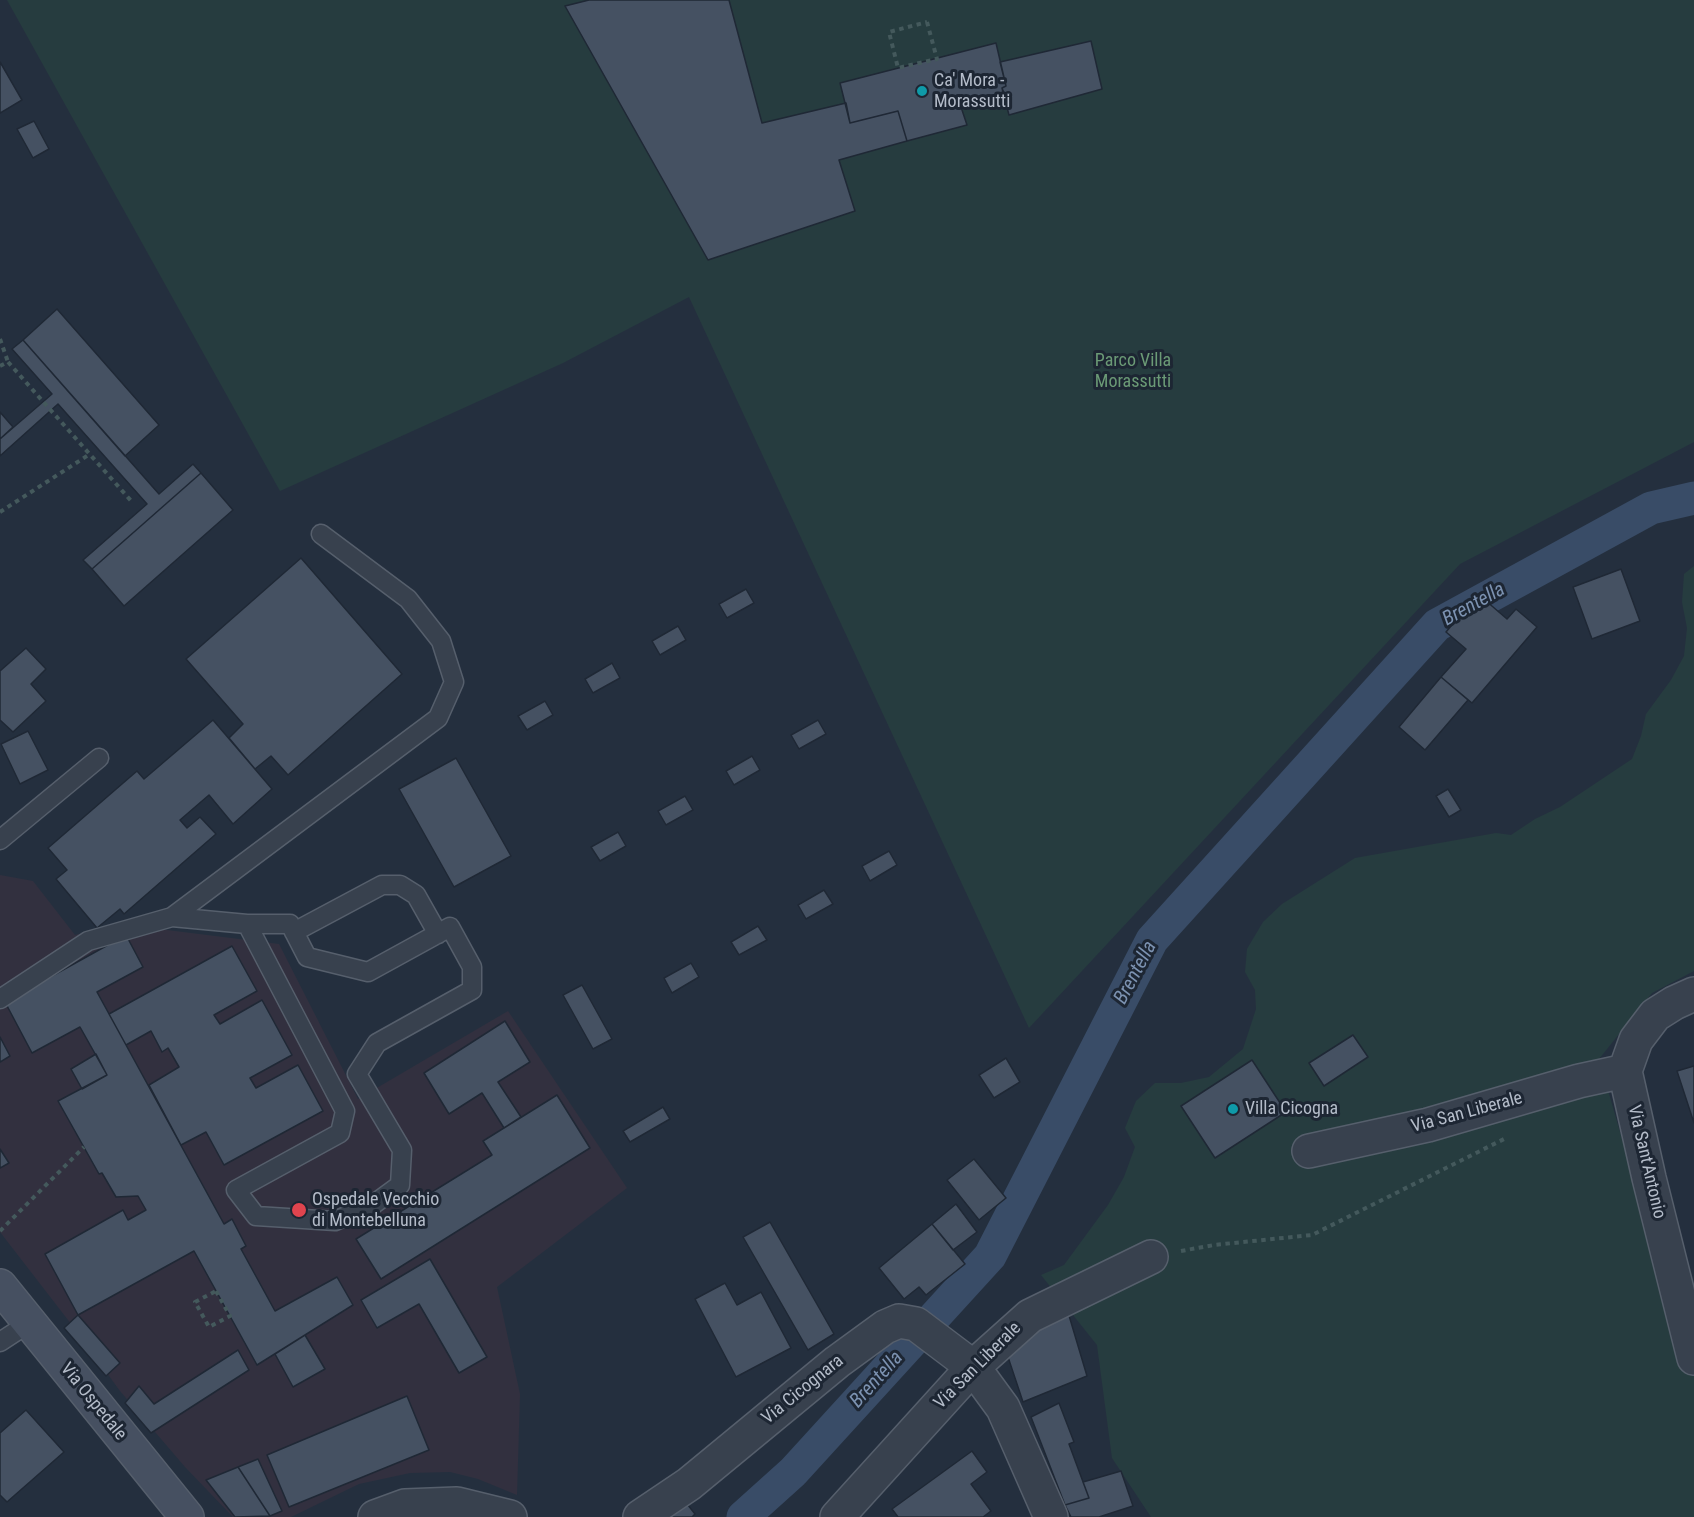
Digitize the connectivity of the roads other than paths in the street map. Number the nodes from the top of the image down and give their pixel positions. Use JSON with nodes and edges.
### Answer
{"nodes":[{"id":1,"x":321,"y":534,"type":"dead end"},
{"id":2,"x":99,"y":758,"type":"dead end"},
{"id":3,"x":0,"y":840,"type":"edge"},
{"id":4,"x":172,"y":917,"type":"junction"},
{"id":5,"x":246,"y":924,"type":"junction"},
{"id":6,"x":294,"y":932,"type":"junction"},
{"id":7,"x":438,"y":934,"type":"junction"},
{"id":8,"x":1694,"y":994,"type":"edge"},
{"id":9,"x":0,"y":999,"type":"edge"},
{"id":10,"x":1625,"y":1071,"type":"junction"},
{"id":11,"x":364,"y":1087,"type":"junction"},
{"id":12,"x":339,"y":1099,"type":"junction"},
{"id":13,"x":1309,"y":1151,"type":"dead end"},
{"id":14,"x":1151,"y":1257,"type":"road end"},
{"id":15,"x":0,"y":1286,"type":"edge"},
{"id":16,"x":29,"y":1323,"type":"junction"},
{"id":17,"x":0,"y":1342,"type":"edge"},
{"id":18,"x":1694,"y":1358,"type":"edge"},
{"id":19,"x":973,"y":1367,"type":"junction"},
{"id":20,"x":187,"y":1517,"type":"edge"},
{"id":21,"x":375,"y":1517,"type":"edge"},
{"id":22,"x":510,"y":1517,"type":"edge"},
{"id":23,"x":640,"y":1517,"type":"edge"},
{"id":24,"x":837,"y":1517,"type":"edge"},
{"id":25,"x":1051,"y":1517,"type":"edge"}],
"edges":[{"from":1,"to":4,"type":"lane"},
{"from":2,"to":3,"type":"lane"},
{"from":4,"to":5,"type":"lane"},
{"from":4,"to":9,"type":"lane"},
{"from":5,"to":6,"type":"lane"},
{"from":5,"to":12,"type":"lane"},
{"from":6,"to":7,"type":"lane"},
{"from":6,"to":7,"type":"lane"},
{"from":7,"to":11,"type":"lane"},
{"from":8,"to":10,"type":"street"},
{"from":10,"to":13,"type":"street","name":"Via San Liberale"},
{"from":10,"to":18,"type":"street","name":"Via Sant'Antonio"},
{"from":11,"to":12,"type":"lane"},
{"from":11,"to":12,"type":"lane"},
{"from":14,"to":19,"type":"street","name":"Via San Liberale"},
{"from":15,"to":16,"type":"street","name":"Via Ospedale"},
{"from":16,"to":17,"type":"lane"},
{"from":16,"to":20,"type":"street","name":"Via Ospedale"},
{"from":19,"to":23,"type":"street","name":"Via Cicognara"},
{"from":19,"to":24,"type":"street","name":"Via San Liberale"},
{"from":19,"to":25,"type":"street","name":"Via Cicognara"},
{"from":21,"to":22,"type":"street"}]}
